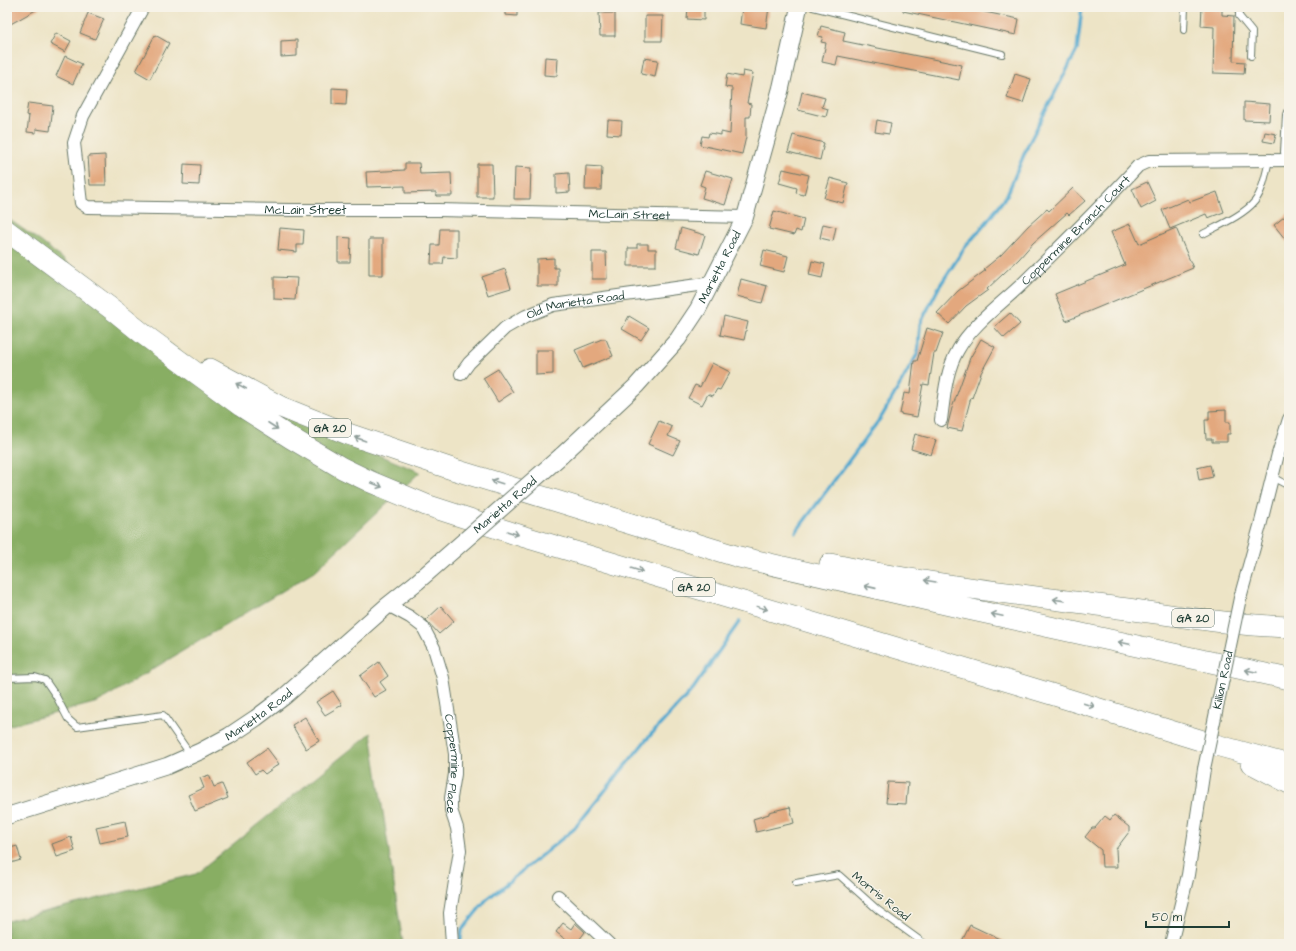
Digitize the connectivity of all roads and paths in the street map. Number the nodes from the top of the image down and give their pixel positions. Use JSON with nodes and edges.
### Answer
{"nodes":[{"id":1,"x":142,"y":7,"type":"edge"},
{"id":2,"x":799,"y":7,"type":"edge"},
{"id":3,"x":813,"y":7,"type":"edge"},
{"id":4,"x":1185,"y":7,"type":"edge"},
{"id":5,"x":1239,"y":7,"type":"edge"},
{"id":6,"x":1184,"y":30,"type":"dead end"},
{"id":7,"x":1002,"y":54,"type":"dead end"},
{"id":8,"x":1251,"y":56,"type":"dead end"},
{"id":9,"x":1289,"y":116,"type":"edge"},
{"id":10,"x":1289,"y":157,"type":"edge"},
{"id":11,"x":1269,"y":160,"type":"junction"},
{"id":12,"x":1289,"y":160,"type":"edge"},
{"id":13,"x":745,"y":217,"type":"junction"},
{"id":14,"x":7,"y":231,"type":"edge"},
{"id":15,"x":1203,"y":234,"type":"dead end"},
{"id":16,"x":712,"y":284,"type":"junction"},
{"id":17,"x":117,"y":313,"type":"junction"},
{"id":18,"x":461,"y":374,"type":"dead end"},
{"id":19,"x":1289,"y":419,"type":"edge"},
{"id":20,"x":941,"y":420,"type":"dead end"},
{"id":21,"x":1272,"y":476,"type":"junction"},
{"id":22,"x":1289,"y":486,"type":"edge"},
{"id":23,"x":561,"y":502,"type":"junction"},
{"id":24,"x":388,"y":605,"type":"junction"},
{"id":25,"x":1289,"y":627,"type":"edge"},
{"id":26,"x":7,"y":678,"type":"edge"},
{"id":27,"x":1289,"y":679,"type":"edge"},
{"id":28,"x":1216,"y":745,"type":"junction"},
{"id":29,"x":191,"y":755,"type":"junction"},
{"id":30,"x":1289,"y":765,"type":"edge"},
{"id":31,"x":1289,"y":783,"type":"edge"},
{"id":32,"x":7,"y":816,"type":"edge"},
{"id":33,"x":796,"y":883,"type":"dead end"},
{"id":34,"x":558,"y":896,"type":"dead end"},
{"id":35,"x":452,"y":944,"type":"edge"},
{"id":36,"x":609,"y":944,"type":"edge"},
{"id":37,"x":925,"y":944,"type":"edge"},
{"id":38,"x":1171,"y":944,"type":"edge"}],
"edges":[{"from":1,"to":13,"type":"street","name":"McLain Street"},
{"from":2,"to":13,"type":"street","name":"Marietta Road"},
{"from":3,"to":7,"type":"lane"},
{"from":4,"to":6,"type":"lane"},
{"from":5,"to":8,"type":"lane"},
{"from":9,"to":10,"type":"street"},
{"from":11,"to":12,"type":"street","name":"Coppermine Branch Court"},
{"from":11,"to":15,"type":"lane"},
{"from":11,"to":20,"type":"street","name":"Coppermine Branch Court"},
{"from":13,"to":16,"type":"street","name":"Marietta Road"},
{"from":14,"to":17,"type":"highway","number":"GA 20"},
{"from":16,"to":18,"type":"street","name":"Old Marietta Road"},
{"from":16,"to":24,"type":"street","name":"Marietta Road","bridge":true},
{"from":23,"to":17,"type":"highway","number":"GA 20","one_way":true},
{"from":17,"to":28,"type":"highway","number":"GA 20","one_way":true},
{"from":19,"to":21,"type":"street","name":"Killian Road"},
{"from":21,"to":22,"type":"lane"},
{"from":21,"to":38,"type":"street","name":"Killian Road","bridge":true},
{"from":25,"to":23,"type":"highway","number":"GA 20","one_way":true},
{"from":27,"to":23,"type":"highway","one_way":true},
{"from":24,"to":29,"type":"street","name":"Marietta Road"},
{"from":24,"to":35,"type":"street","name":"Coppermine Place"},
{"from":26,"to":29,"type":"lane"},
{"from":28,"to":30,"type":"highway","number":"GA 20"},
{"from":28,"to":31,"type":"highway"},
{"from":29,"to":32,"type":"street","name":"Marietta Road"},
{"from":33,"to":37,"type":"lane","name":"Morris Road"},
{"from":34,"to":36,"type":"street"}]}
